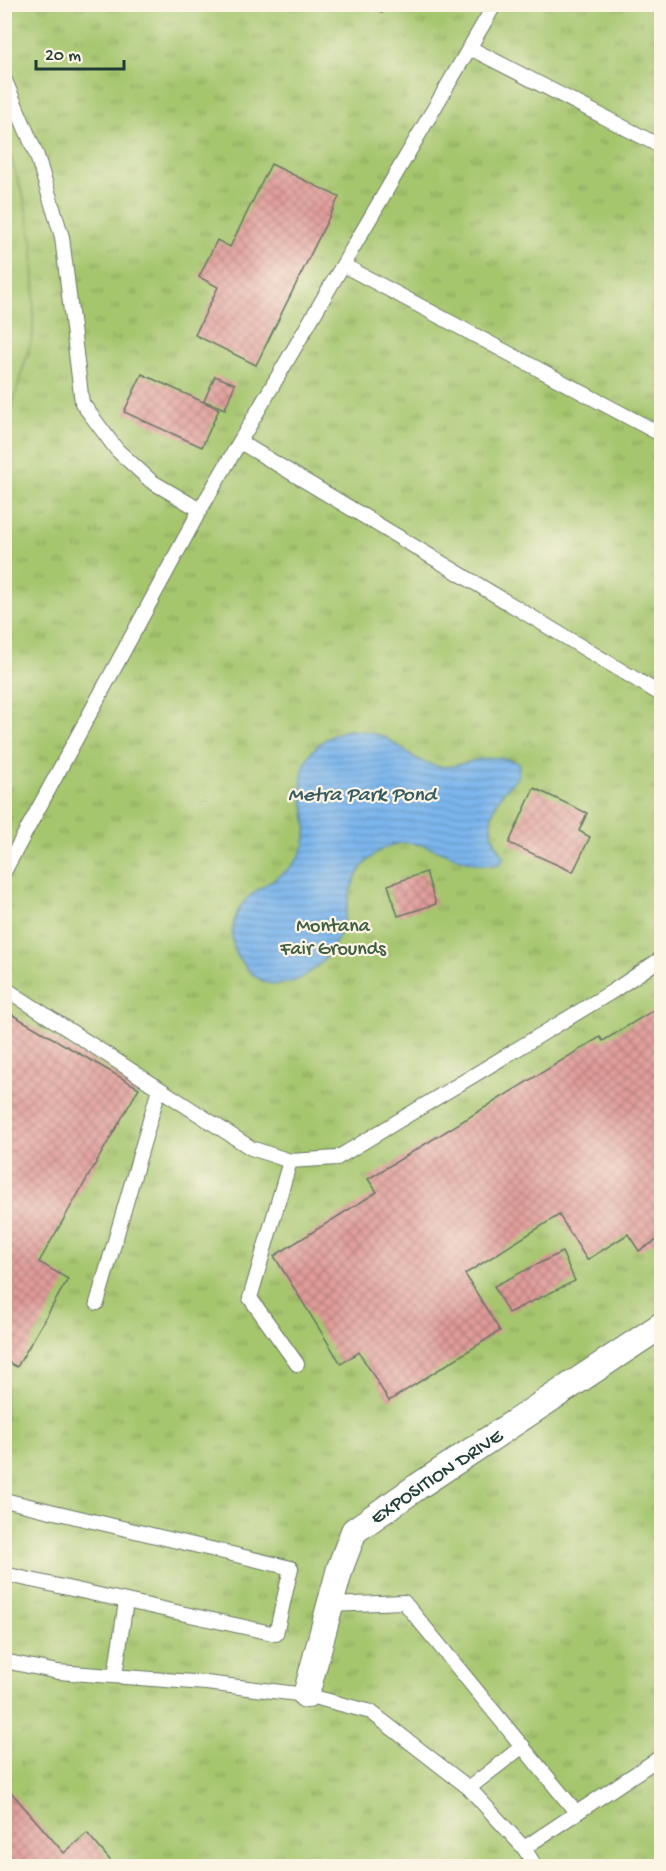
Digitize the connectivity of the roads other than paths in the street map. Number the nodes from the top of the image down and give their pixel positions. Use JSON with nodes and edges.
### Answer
{"nodes":[{"id":1,"x":495,"y":4,"type":"edge"},
{"id":2,"x":470,"y":48,"type":"junction"},
{"id":3,"x":4,"y":78,"type":"edge"},
{"id":4,"x":662,"y":147,"type":"edge"},
{"id":5,"x":343,"y":265,"type":"junction"},
{"id":6,"x":662,"y":435,"type":"edge"},
{"id":7,"x":240,"y":442,"type":"junction"},
{"id":8,"x":200,"y":510,"type":"junction"},
{"id":9,"x":662,"y":695,"type":"edge"},
{"id":10,"x":4,"y":872,"type":"edge"},
{"id":11,"x":662,"y":958,"type":"edge"},
{"id":12,"x":4,"y":988,"type":"edge"},
{"id":13,"x":159,"y":1089,"type":"junction"},
{"id":14,"x":290,"y":1161,"type":"junction"},
{"id":15,"x":97,"y":1303,"type":"dead end"},
{"id":16,"x":662,"y":1325,"type":"edge"},
{"id":17,"x":297,"y":1364,"type":"dead end"},
{"id":18,"x":4,"y":1500,"type":"edge"},
{"id":19,"x":4,"y":1574,"type":"edge"},
{"id":20,"x":126,"y":1601,"type":"junction"},
{"id":21,"x":330,"y":1605,"type":"junction"},
{"id":22,"x":4,"y":1661,"type":"edge"},
{"id":23,"x":116,"y":1676,"type":"junction"},
{"id":24,"x":306,"y":1695,"type":"junction"},
{"id":25,"x":523,"y":1746,"type":"junction"},
{"id":26,"x":662,"y":1756,"type":"edge"},
{"id":27,"x":469,"y":1788,"type":"junction"},
{"id":28,"x":576,"y":1812,"type":"junction"},
{"id":29,"x":524,"y":1848,"type":"junction"},
{"id":30,"x":535,"y":1866,"type":"edge"}],
"edges":[{"from":1,"to":2,"type":"lane"},
{"from":2,"to":4,"type":"lane"},
{"from":2,"to":5,"type":"lane"},
{"from":3,"to":8,"type":"lane"},
{"from":5,"to":6,"type":"lane"},
{"from":5,"to":7,"type":"lane"},
{"from":7,"to":8,"type":"lane"},
{"from":7,"to":9,"type":"lane"},
{"from":8,"to":10,"type":"lane"},
{"from":11,"to":14,"type":"lane"},
{"from":12,"to":13,"type":"lane"},
{"from":13,"to":14,"type":"lane"},
{"from":13,"to":15,"type":"lane"},
{"from":14,"to":17,"type":"lane"},
{"from":16,"to":21,"type":"street","name":"EXPOSITION DRIVE"},
{"from":18,"to":20,"type":"lane"},
{"from":19,"to":20,"type":"lane"},
{"from":20,"to":23,"type":"lane"},
{"from":21,"to":24,"type":"street","name":"EXPOSITION DRIVE"},
{"from":21,"to":25,"type":"lane"},
{"from":22,"to":23,"type":"lane"},
{"from":23,"to":24,"type":"lane"},
{"from":24,"to":27,"type":"lane"},
{"from":25,"to":27,"type":"lane"},
{"from":25,"to":28,"type":"lane"},
{"from":26,"to":28,"type":"lane"},
{"from":27,"to":29,"type":"lane"},
{"from":28,"to":29,"type":"lane"},
{"from":29,"to":30,"type":"lane"}]}
